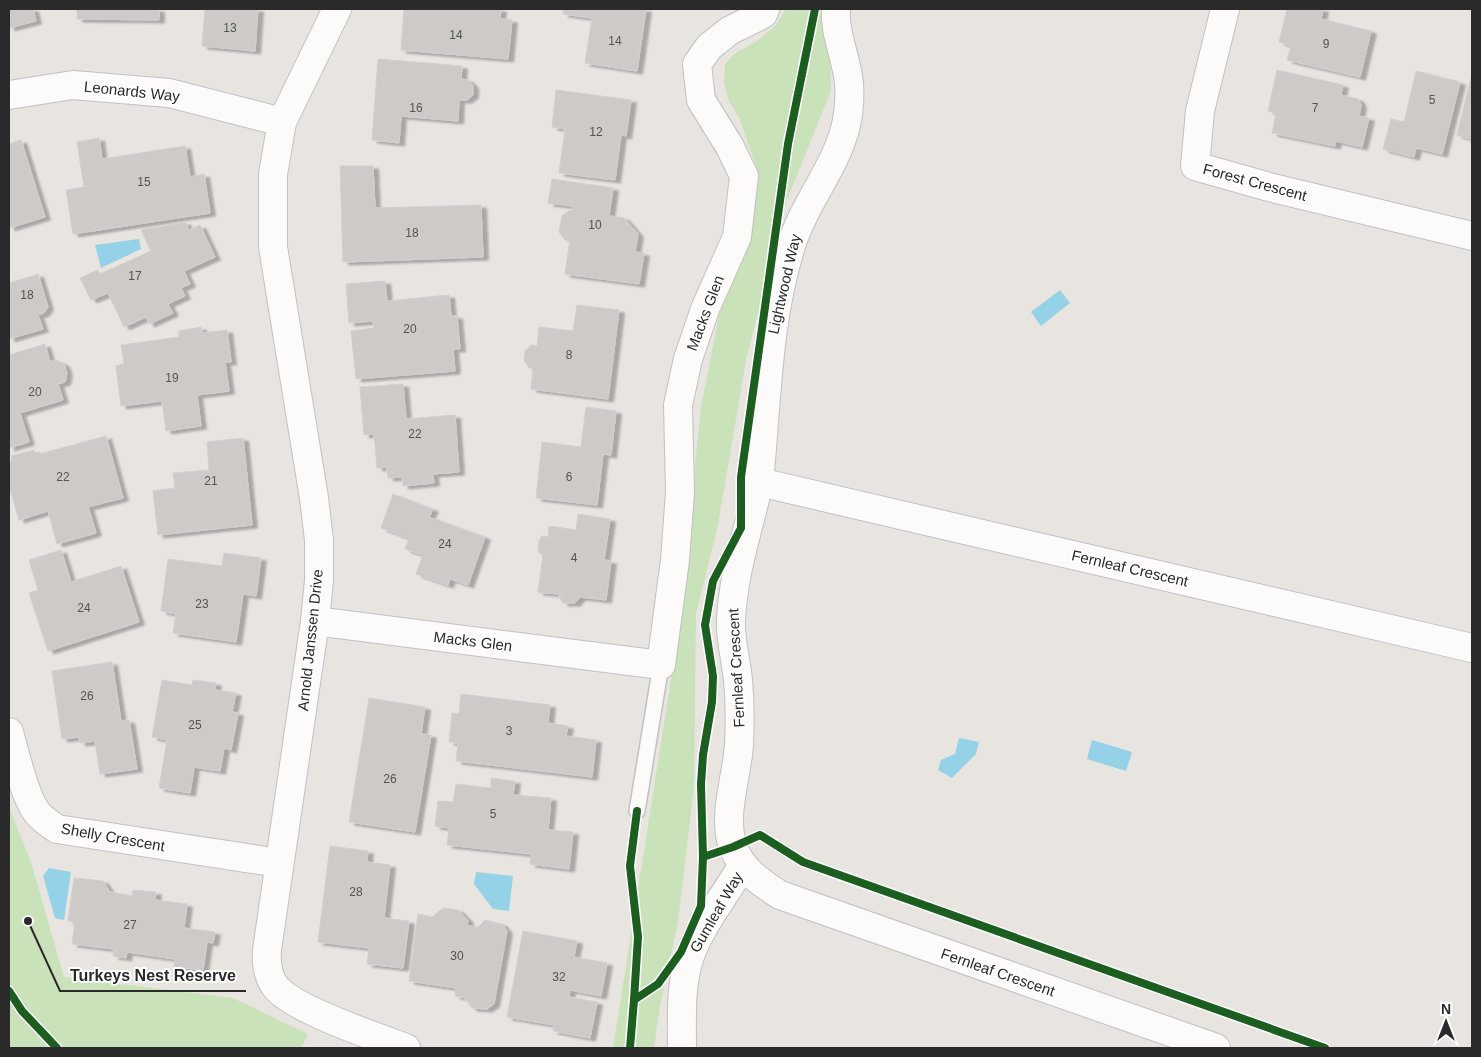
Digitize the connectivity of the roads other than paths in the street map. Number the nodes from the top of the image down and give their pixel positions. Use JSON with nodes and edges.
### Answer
{"nodes":[{"id":1,"x":336,"y":9,"type":"edge"},
{"id":2,"x":765,"y":9,"type":"edge"},
{"id":3,"x":836,"y":9,"type":"edge"},
{"id":4,"x":1225,"y":9,"type":"edge"},
{"id":5,"x":9,"y":95,"type":"edge"},
{"id":6,"x":282,"y":122,"type":"junction"},
{"id":7,"x":1472,"y":236,"type":"edge"},
{"id":8,"x":759,"y":482,"type":"junction"},
{"id":9,"x":316,"y":621,"type":"junction"},
{"id":10,"x":1472,"y":648,"type":"edge"},
{"id":11,"x":660,"y":665,"type":"junction"},
{"id":12,"x":9,"y":732,"type":"edge"},
{"id":13,"x":637,"y":811,"type":"dead end"},
{"id":14,"x":279,"y":863,"type":"junction"},
{"id":15,"x":743,"y":866,"type":"junction"},
{"id":16,"x":406,"y":1048,"type":"edge"},
{"id":17,"x":682,"y":1048,"type":"edge"},
{"id":18,"x":1216,"y":1048,"type":"edge"}],
"edges":[{"from":1,"to":6,"type":"street","name":"Arnold Janssen Drive"},
{"from":2,"to":11,"type":"street","name":"Macks Glen"},
{"from":3,"to":8,"type":"street","name":"Lightwood Way"},
{"from":4,"to":7,"type":"street","name":"Forest Crescent"},
{"from":5,"to":6,"type":"street","name":"Leonards Way"},
{"from":6,"to":9,"type":"street","name":"Arnold Janssen Drive"},
{"from":8,"to":10,"type":"street","name":"Fernleaf Crescent"},
{"from":8,"to":15,"type":"street","name":"Fernleaf Crescent"},
{"from":9,"to":11,"type":"street","name":"Macks Glen"},
{"from":9,"to":14,"type":"street","name":"Arnold Janssen Drive"},
{"from":11,"to":13,"type":"lane","name":"Macks Glen"},
{"from":12,"to":14,"type":"street","name":"Shelly Crescent"},
{"from":14,"to":16,"type":"street","name":"Arnold Janssen Drive"},
{"from":15,"to":17,"type":"street","name":"Gumleaf Way"},
{"from":15,"to":18,"type":"street","name":"Fernleaf Crescent"}]}
